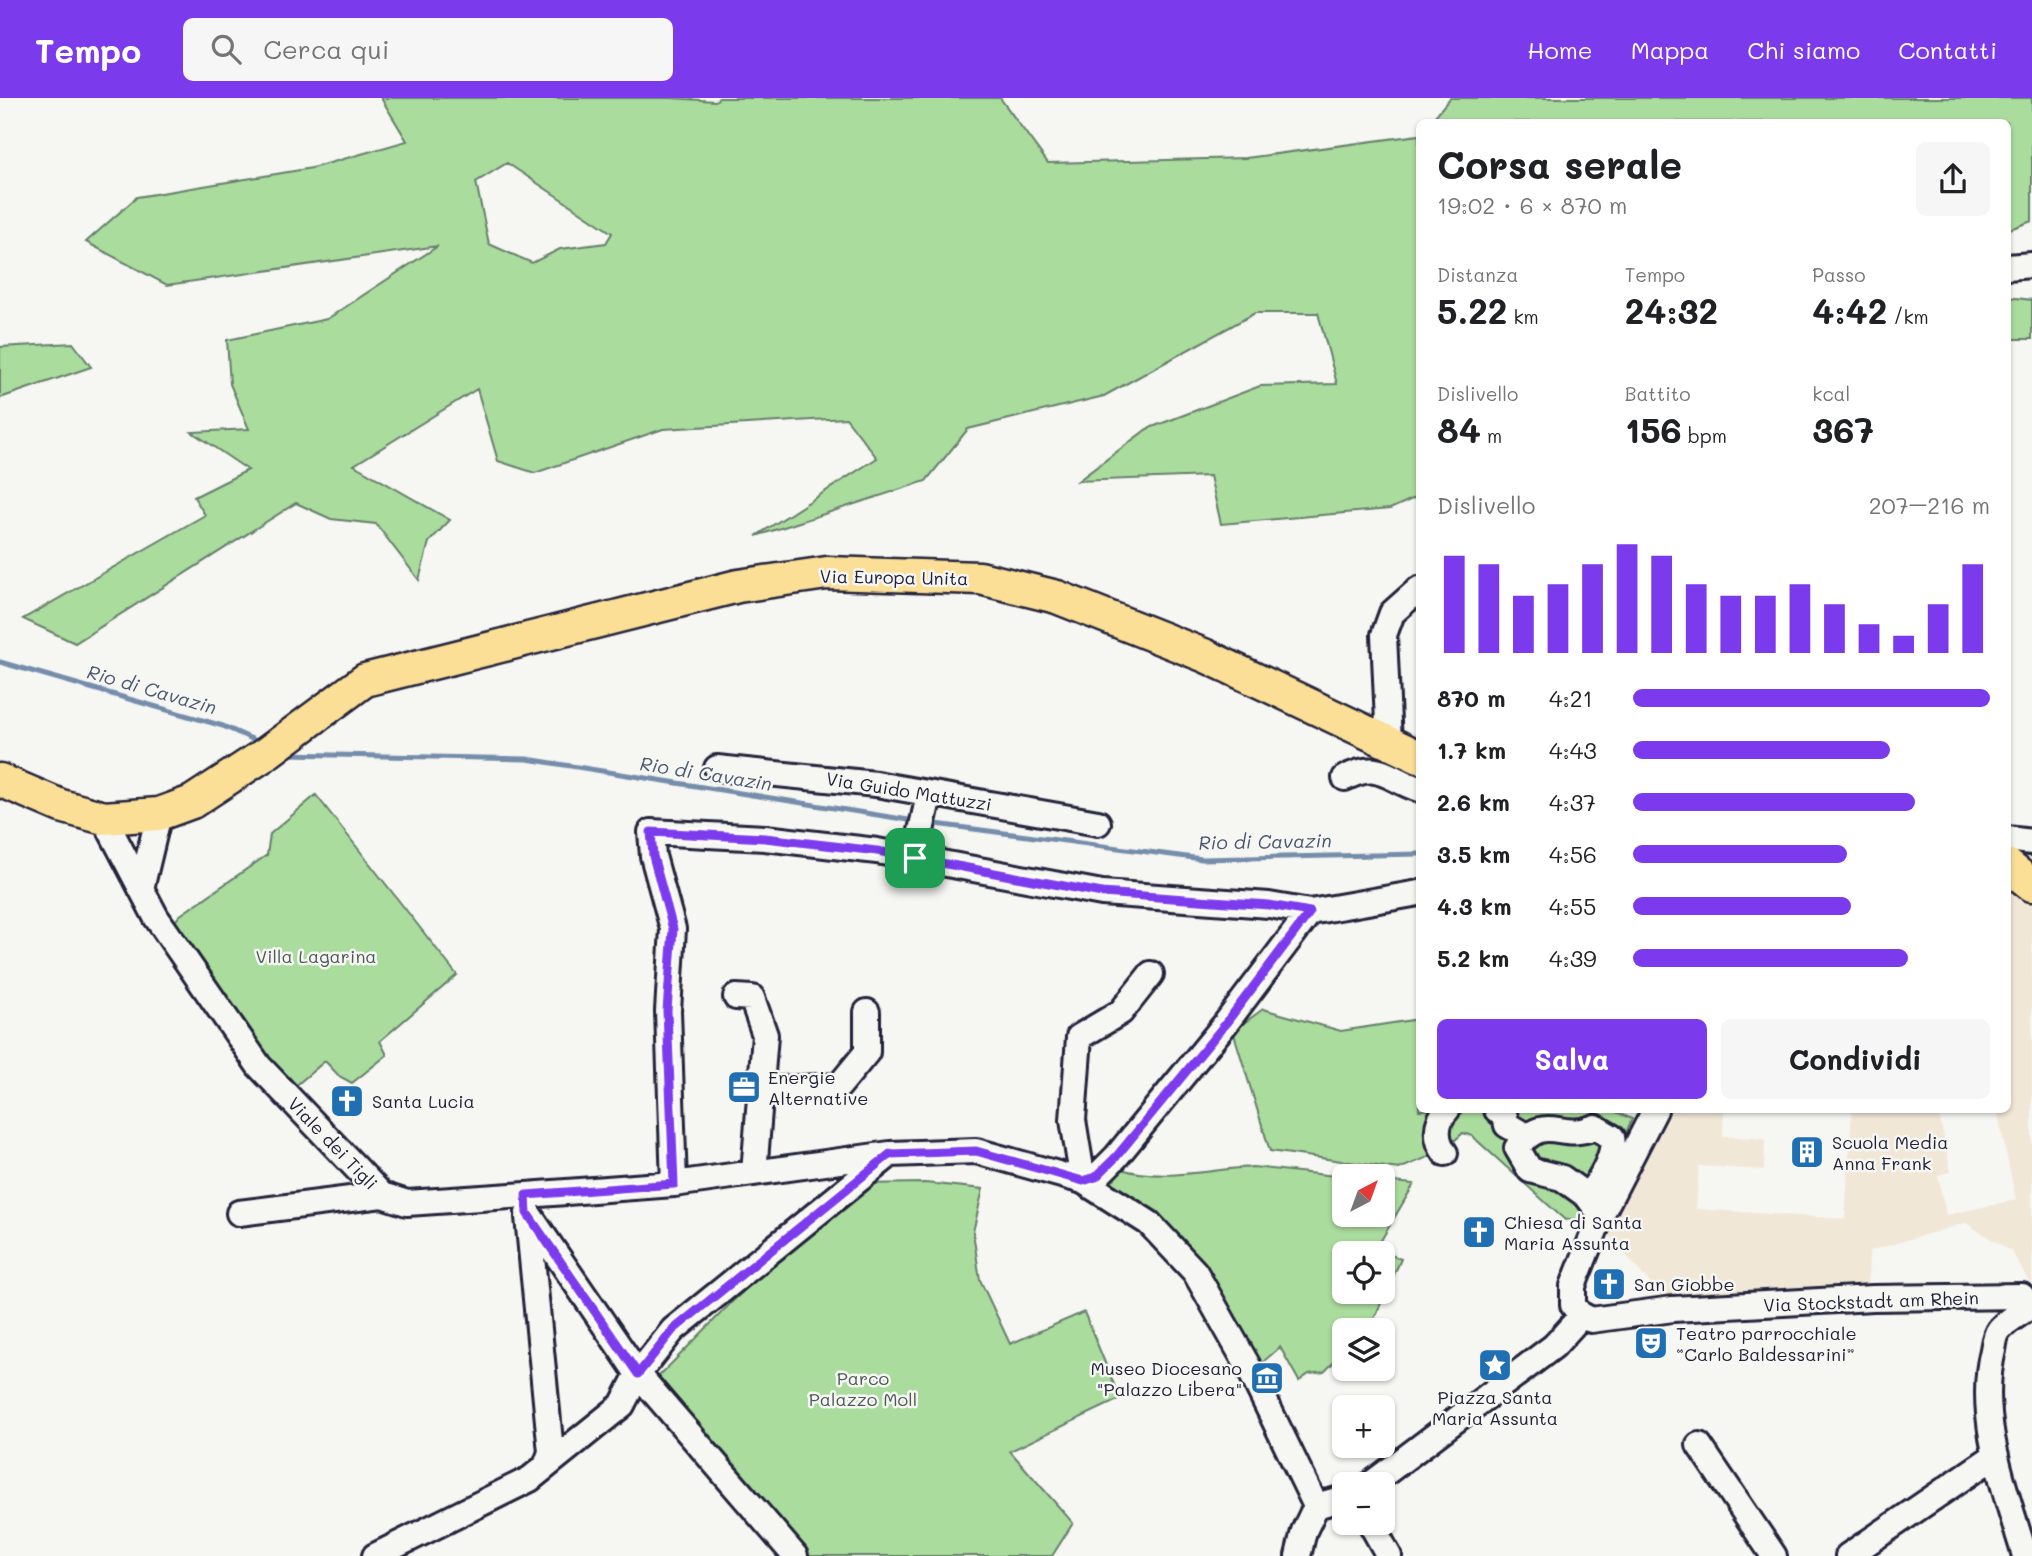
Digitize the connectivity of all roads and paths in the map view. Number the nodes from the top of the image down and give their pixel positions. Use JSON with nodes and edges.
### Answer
{"nodes":[{"id":1,"x":2032,"y":265,"type":"edge"},
{"id":2,"x":2011,"y":267,"type":"edge"},
{"id":3,"x":1416,"y":592,"type":"edge"},
{"id":4,"x":1389,"y":744,"type":"junction"},
{"id":5,"x":1416,"y":756,"type":"edge"},
{"id":6,"x":717,"y":768,"type":"dead end"},
{"id":7,"x":1345,"y":778,"type":"dead end"},
{"id":8,"x":0,"y":780,"type":"edge"},
{"id":9,"x":1416,"y":788,"type":"edge"},
{"id":10,"x":929,"y":795,"type":"junction"},
{"id":11,"x":159,"y":814,"type":"junction"},
{"id":12,"x":104,"y":818,"type":"junction"},
{"id":13,"x":1098,"y":823,"type":"dead end"},
{"id":14,"x":2011,"y":839,"type":"edge"},
{"id":15,"x":2032,"y":842,"type":"edge"},
{"id":16,"x":915,"y":858,"type":"junction"},
{"id":17,"x":2011,"y":868,"type":"edge"},
{"id":18,"x":2032,"y":886,"type":"edge"},
{"id":19,"x":141,"y":889,"type":"junction"},
{"id":20,"x":1416,"y":894,"type":"edge"},
{"id":21,"x":1310,"y":912,"type":"junction"},
{"id":22,"x":1151,"y":974,"type":"dead end"},
{"id":23,"x":736,"y":997,"type":"dead end"},
{"id":24,"x":867,"y":1012,"type":"dead end"},
{"id":25,"x":761,"y":1090,"type":"junction"},
{"id":26,"x":1443,"y":1113,"type":"edge"},
{"id":27,"x":1500,"y":1113,"type":"edge"},
{"id":28,"x":1653,"y":1113,"type":"edge"},
{"id":29,"x":1526,"y":1136,"type":"junction"},
{"id":30,"x":1445,"y":1153,"type":"dead end"},
{"id":31,"x":890,"y":1154,"type":"junction"},
{"id":32,"x":754,"y":1173,"type":"junction"},
{"id":33,"x":1083,"y":1181,"type":"junction"},
{"id":34,"x":674,"y":1184,"type":"junction"},
{"id":35,"x":382,"y":1195,"type":"junction"},
{"id":36,"x":527,"y":1204,"type":"junction"},
{"id":37,"x":1594,"y":1206,"type":"junction"},
{"id":38,"x":239,"y":1213,"type":"dead end"},
{"id":39,"x":2029,"y":1299,"type":"edge"},
{"id":40,"x":1582,"y":1315,"type":"junction"},
{"id":41,"x":638,"y":1374,"type":"junction"},
{"id":42,"x":1699,"y":1445,"type":"dead end"},
{"id":43,"x":1996,"y":1455,"type":"junction"},
{"id":44,"x":546,"y":1466,"type":"junction"},
{"id":45,"x":1387,"y":1472,"type":"edge"},
{"id":46,"x":1332,"y":1501,"type":"edge"},
{"id":47,"x":1316,"y":1506,"type":"junction"},
{"id":48,"x":1377,"y":1535,"type":"edge"},
{"id":49,"x":1300,"y":1554,"type":"edge"},
{"id":50,"x":374,"y":1556,"type":"edge"},
{"id":51,"x":795,"y":1556,"type":"edge"},
{"id":52,"x":1389,"y":1556,"type":"edge"},
{"id":53,"x":1774,"y":1556,"type":"edge"},
{"id":54,"x":1848,"y":1556,"type":"edge"},
{"id":55,"x":2025,"y":1556,"type":"edge"}],
"edges":[{"from":1,"to":2,"type":"street"},
{"from":3,"to":4,"type":"street"},
{"from":4,"to":5,"type":"main road","name":"Via Europa Unita"},
{"from":4,"to":11,"type":"main road","name":"Via Europa Unita"},
{"from":6,"to":10,"type":"street","name":"Via Guido Mattuzzi"},
{"from":7,"to":9,"type":"street"},
{"from":8,"to":12,"type":"main road","name":"Via Europa Unita"},
{"from":10,"to":13,"type":"street","name":"Via Guido Mattuzzi"},
{"from":10,"to":16,"type":"street"},
{"from":11,"to":12,"type":"main road","name":"Via Europa Unita"},
{"from":11,"to":19,"type":"street"},
{"from":12,"to":19,"type":"street","name":"Viale dei Tigli"},
{"from":14,"to":15,"type":"street"},
{"from":16,"to":21,"type":"street"},
{"from":16,"to":34,"type":"street"},
{"from":17,"to":18,"type":"main road"},
{"from":19,"to":35,"type":"street","name":"Viale dei Tigli"},
{"from":20,"to":21,"type":"street"},
{"from":21,"to":33,"type":"street"},
{"from":22,"to":33,"type":"street"},
{"from":23,"to":25,"type":"street"},
{"from":24,"to":25,"type":"street"},
{"from":25,"to":32,"type":"street"},
{"from":26,"to":30,"type":"street"},
{"from":27,"to":29,"type":"street"},
{"from":28,"to":37,"type":"street"},
{"from":29,"to":37,"type":"street"},
{"from":29,"to":37,"type":"street"},
{"from":31,"to":32,"type":"street","name":"Viale dei Tigli"},
{"from":31,"to":33,"type":"street","name":"Viale dei Tigli"},
{"from":31,"to":41,"type":"street"},
{"from":32,"to":34,"type":"street","name":"Viale dei Tigli"},
{"from":33,"to":47,"type":"street","name":"Viale dei Tigli"},
{"from":34,"to":36,"type":"street","name":"Viale dei Tigli"},
{"from":35,"to":36,"type":"street","name":"Viale dei Tigli"},
{"from":35,"to":38,"type":"street"},
{"from":36,"to":41,"type":"street"},
{"from":36,"to":44,"type":"street"},
{"from":37,"to":40,"type":"street"},
{"from":39,"to":40,"type":"street","name":"Via Stockstadt am Rhein"},
{"from":39,"to":43,"type":"street"},
{"from":40,"to":45,"type":"street"},
{"from":41,"to":44,"type":"street"},
{"from":41,"to":51,"type":"street"},
{"from":42,"to":53,"type":"street"},
{"from":43,"to":54,"type":"street"},
{"from":43,"to":55,"type":"street"},
{"from":44,"to":50,"type":"street"},
{"from":46,"to":47,"type":"street"},
{"from":47,"to":49,"type":"street"},
{"from":48,"to":52,"type":"street"}]}
